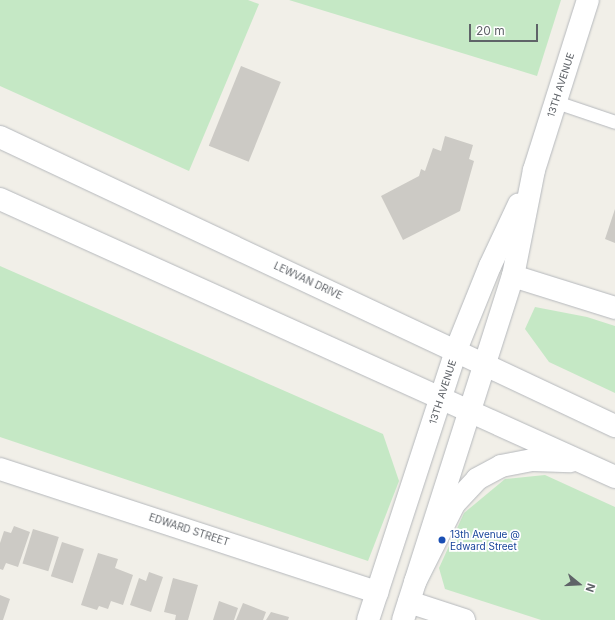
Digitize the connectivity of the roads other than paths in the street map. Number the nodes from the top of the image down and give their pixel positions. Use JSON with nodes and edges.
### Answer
{"nodes":[{"id":1,"x":588,"y":0,"type":"edge"},
{"id":2,"x":556,"y":102,"type":"junction"},
{"id":3,"x":615,"y":122,"type":"edge"},
{"id":4,"x":0,"y":137,"type":"edge"},
{"id":5,"x":534,"y":170,"type":"junction"},
{"id":6,"x":0,"y":199,"type":"edge"},
{"id":7,"x":513,"y":276,"type":"junction"},
{"id":8,"x":615,"y":308,"type":"edge"},
{"id":9,"x":456,"y":350,"type":"junction"},
{"id":10,"x":486,"y":364,"type":"junction"},
{"id":11,"x":441,"y":398,"type":"junction"},
{"id":12,"x":469,"y":411,"type":"junction"},
{"id":13,"x":615,"y":426,"type":"edge"},
{"id":14,"x":580,"y":461,"type":"junction"},
{"id":15,"x":0,"y":469,"type":"edge"},
{"id":16,"x":615,"y":477,"type":"edge"},
{"id":17,"x":415,"y":582,"type":"junction"},
{"id":18,"x":377,"y":592,"type":"junction"},
{"id":19,"x":406,"y":611,"type":"edge"},
{"id":20,"x":368,"y":620,"type":"edge"},
{"id":21,"x":464,"y":620,"type":"edge"}],
"edges":[{"from":1,"to":2,"type":"street","name":"13TH AVENUE"},
{"from":2,"to":3,"type":"lane"},
{"from":2,"to":5,"type":"street","name":"13TH AVENUE"},
{"from":4,"to":9,"type":"street","name":"LEWVAN DRIVE"},
{"from":5,"to":7,"type":"street","name":"13TH AVENUE"},
{"from":5,"to":9,"type":"street","name":"13TH AVENUE"},
{"from":6,"to":11,"type":"street"},
{"from":7,"to":8,"type":"street"},
{"from":7,"to":10,"type":"street","name":"13TH AVENUE"},
{"from":9,"to":10,"type":"street","name":"LEWVAN DRIVE"},
{"from":9,"to":11,"type":"street","name":"13TH AVENUE"},
{"from":10,"to":12,"type":"street","name":"13TH AVENUE"},
{"from":10,"to":13,"type":"street","name":"LEWVAN DRIVE"},
{"from":11,"to":12,"type":"street"},
{"from":11,"to":18,"type":"street","name":"13TH AVENUE"},
{"from":12,"to":14,"type":"street"},
{"from":12,"to":17,"type":"street","name":"13TH AVENUE"},
{"from":14,"to":16,"type":"street"},
{"from":14,"to":17,"type":"street"},
{"from":15,"to":18,"type":"street","name":"EDWARD STREET"},
{"from":17,"to":19,"type":"street","name":"13TH AVENUE"},
{"from":18,"to":20,"type":"street","name":"13TH AVENUE"},
{"from":19,"to":21,"type":"street"}]}
